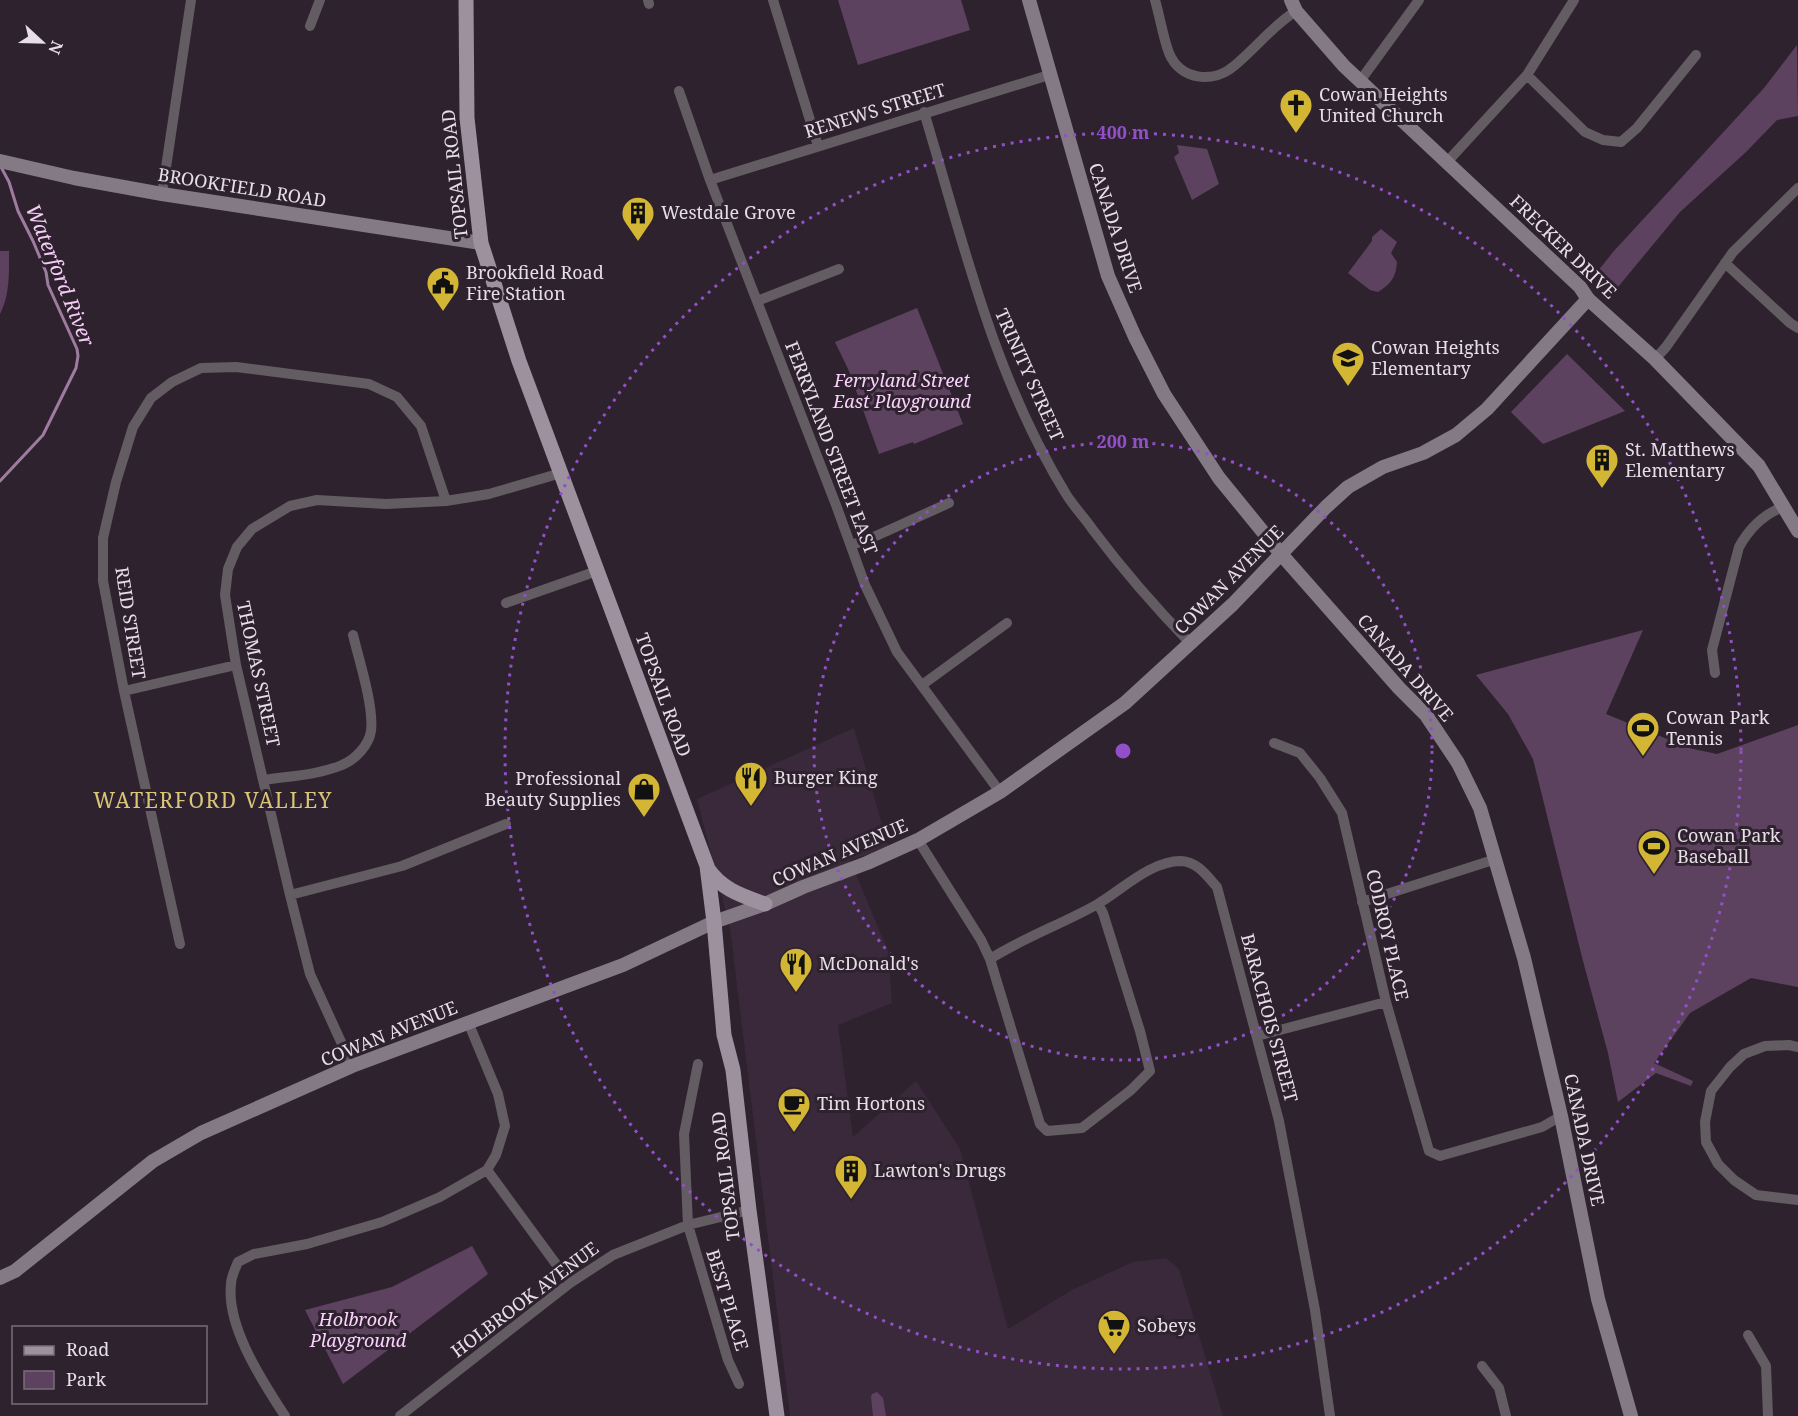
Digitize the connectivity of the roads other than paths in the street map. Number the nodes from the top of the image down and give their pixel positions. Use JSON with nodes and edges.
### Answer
{"nodes":[{"id":1,"x":191,"y":0,"type":"edge"},
{"id":2,"x":320,"y":0,"type":"edge"},
{"id":3,"x":466,"y":0,"type":"edge"},
{"id":4,"x":773,"y":0,"type":"edge"},
{"id":5,"x":1029,"y":0,"type":"edge"},
{"id":6,"x":1155,"y":0,"type":"edge"},
{"id":7,"x":1419,"y":0,"type":"edge"},
{"id":8,"x":1574,"y":0,"type":"edge"},
{"id":9,"x":1293,"y":5,"type":"edge"},
{"id":10,"x":309,"y":26,"type":"dead end"},
{"id":11,"x":1696,"y":55,"type":"dead end"},
{"id":12,"x":1050,"y":75,"type":"junction"},
{"id":13,"x":1527,"y":75,"type":"junction"},
{"id":14,"x":1360,"y":81,"type":"junction"},
{"id":15,"x":679,"y":91,"type":"dead end"},
{"id":16,"x":924,"y":112,"type":"junction"},
{"id":17,"x":818,"y":146,"type":"junction"},
{"id":18,"x":7,"y":162,"type":"edge"},
{"id":19,"x":1447,"y":162,"type":"junction"},
{"id":20,"x":710,"y":180,"type":"junction"},
{"id":21,"x":1798,"y":189,"type":"edge"},
{"id":22,"x":162,"y":194,"type":"junction"},
{"id":23,"x":481,"y":243,"type":"junction"},
{"id":24,"x":1725,"y":263,"type":"junction"},
{"id":25,"x":839,"y":269,"type":"dead end"},
{"id":26,"x":1588,"y":299,"type":"junction"},
{"id":27,"x":757,"y":301,"type":"junction"},
{"id":28,"x":1798,"y":328,"type":"edge"},
{"id":29,"x":1655,"y":359,"type":"junction"},
{"id":30,"x":561,"y":473,"type":"junction"},
{"id":31,"x":446,"y":501,"type":"junction"},
{"id":32,"x":949,"y":503,"type":"dead end"},
{"id":33,"x":1783,"y":507,"type":"junction"},
{"id":34,"x":1798,"y":531,"type":"edge"},
{"id":35,"x":852,"y":545,"type":"junction"},
{"id":36,"x":1281,"y":554,"type":"junction"},
{"id":37,"x":597,"y":571,"type":"junction"},
{"id":38,"x":506,"y":603,"type":"dead end"},
{"id":39,"x":1007,"y":622,"type":"dead end"},
{"id":40,"x":353,"y":635,"type":"dead end"},
{"id":41,"x":1191,"y":644,"type":"junction"},
{"id":42,"x":236,"y":665,"type":"junction"},
{"id":43,"x":1715,"y":673,"type":"dead end"},
{"id":44,"x":922,"y":685,"type":"junction"},
{"id":45,"x":124,"y":691,"type":"junction"},
{"id":46,"x":1274,"y":743,"type":"dead end"},
{"id":47,"x":264,"y":780,"type":"junction"},
{"id":48,"x":1000,"y":792,"type":"junction"},
{"id":49,"x":506,"y":824,"type":"dead end"},
{"id":50,"x":918,"y":840,"type":"junction"},
{"id":51,"x":1496,"y":860,"type":"junction"},
{"id":52,"x":707,"y":866,"type":"junction"},
{"id":53,"x":290,"y":895,"type":"junction"},
{"id":54,"x":1362,"y":902,"type":"junction"},
{"id":55,"x":765,"y":904,"type":"junction"},
{"id":56,"x":1098,"y":904,"type":"junction"},
{"id":57,"x":714,"y":922,"type":"junction"},
{"id":58,"x":180,"y":944,"type":"dead end"},
{"id":59,"x":990,"y":959,"type":"junction"},
{"id":60,"x":1386,"y":1002,"type":"junction"},
{"id":61,"x":468,"y":1022,"type":"junction"},
{"id":62,"x":1257,"y":1036,"type":"junction"},
{"id":63,"x":1798,"y":1047,"type":"edge"},
{"id":64,"x":698,"y":1064,"type":"dead end"},
{"id":65,"x":352,"y":1066,"type":"junction"},
{"id":66,"x":1562,"y":1116,"type":"junction"},
{"id":67,"x":487,"y":1170,"type":"junction"},
{"id":68,"x":1798,"y":1200,"type":"edge"},
{"id":69,"x":749,"y":1210,"type":"junction"},
{"id":70,"x":688,"y":1225,"type":"junction"},
{"id":71,"x":0,"y":1278,"type":"edge"},
{"id":72,"x":570,"y":1283,"type":"junction"},
{"id":73,"x":1748,"y":1335,"type":"dead end"},
{"id":74,"x":1482,"y":1366,"type":"dead end"},
{"id":75,"x":739,"y":1384,"type":"dead end"},
{"id":76,"x":285,"y":1416,"type":"edge"},
{"id":77,"x":400,"y":1416,"type":"edge"},
{"id":78,"x":777,"y":1416,"type":"edge"},
{"id":79,"x":1330,"y":1416,"type":"edge"},
{"id":80,"x":1506,"y":1416,"type":"edge"},
{"id":81,"x":1630,"y":1416,"type":"edge"},
{"id":82,"x":1768,"y":1416,"type":"edge"}],
"edges":[{"from":1,"to":22,"type":"street"},
{"from":2,"to":10,"type":"street"},
{"from":3,"to":23,"type":"main road","name":"TOPSAIL ROAD"},
{"from":4,"to":17,"type":"street"},
{"from":5,"to":12,"type":"street","name":"CANADA DRIVE"},
{"from":6,"to":9,"type":"street"},
{"from":7,"to":14,"type":"street"},
{"from":8,"to":13,"type":"street"},
{"from":9,"to":14,"type":"street","name":"FRECKER DRIVE"},
{"from":11,"to":13,"type":"street"},
{"from":12,"to":16,"type":"street","name":"RENEWS STREET"},
{"from":12,"to":36,"type":"street","name":"CANADA DRIVE"},
{"from":13,"to":19,"type":"street"},
{"from":14,"to":19,"type":"street","name":"FRECKER DRIVE"},
{"from":15,"to":20,"type":"street","name":"FERRYLAND STREET EAST"},
{"from":16,"to":17,"type":"street","name":"RENEWS STREET"},
{"from":16,"to":41,"type":"street","name":"TRINITY STREET"},
{"from":17,"to":20,"type":"street","name":"RENEWS STREET"},
{"from":18,"to":22,"type":"street","name":"BROOKFIELD ROAD"},
{"from":19,"to":26,"type":"street","name":"FRECKER DRIVE"},
{"from":20,"to":27,"type":"street","name":"FERRYLAND STREET EAST"},
{"from":21,"to":24,"type":"street"},
{"from":22,"to":23,"type":"street","name":"BROOKFIELD ROAD"},
{"from":23,"to":30,"type":"main road","name":"TOPSAIL ROAD"},
{"from":24,"to":28,"type":"street"},
{"from":24,"to":29,"type":"street"},
{"from":25,"to":27,"type":"street"},
{"from":26,"to":29,"type":"street","name":"FRECKER DRIVE"},
{"from":26,"to":36,"type":"street","name":"COWAN AVENUE"},
{"from":27,"to":35,"type":"street","name":"FERRYLAND STREET EAST"},
{"from":29,"to":33,"type":"street","name":"FRECKER DRIVE"},
{"from":30,"to":31,"type":"street","name":"THOMAS STREET"},
{"from":30,"to":37,"type":"main road","name":"TOPSAIL ROAD"},
{"from":31,"to":42,"type":"street","name":"THOMAS STREET"},
{"from":31,"to":45,"type":"street","name":"REID STREET"},
{"from":32,"to":35,"type":"street"},
{"from":33,"to":34,"type":"street","name":"FRECKER DRIVE"},
{"from":33,"to":43,"type":"street"},
{"from":35,"to":44,"type":"street","name":"FERRYLAND STREET EAST"},
{"from":36,"to":41,"type":"street","name":"COWAN AVENUE"},
{"from":36,"to":51,"type":"street","name":"CANADA DRIVE"},
{"from":37,"to":38,"type":"street"},
{"from":37,"to":52,"type":"main road","name":"TOPSAIL ROAD"},
{"from":39,"to":44,"type":"street"},
{"from":40,"to":47,"type":"street"},
{"from":41,"to":48,"type":"street","name":"COWAN AVENUE"},
{"from":42,"to":45,"type":"street"},
{"from":42,"to":47,"type":"street","name":"THOMAS STREET"},
{"from":44,"to":48,"type":"street","name":"FERRYLAND STREET EAST"},
{"from":45,"to":58,"type":"street","name":"REID STREET"},
{"from":46,"to":54,"type":"street","name":"CODROY PLACE"},
{"from":47,"to":53,"type":"street","name":"THOMAS STREET"},
{"from":48,"to":50,"type":"street","name":"COWAN AVENUE"},
{"from":49,"to":53,"type":"street"},
{"from":50,"to":55,"type":"street","name":"COWAN AVENUE"},
{"from":50,"to":59,"type":"street"},
{"from":51,"to":54,"type":"street"},
{"from":51,"to":66,"type":"street","name":"CANADA DRIVE"},
{"from":52,"to":55,"type":"main road"},
{"from":52,"to":57,"type":"main road","name":"TOPSAIL ROAD"},
{"from":53,"to":65,"type":"street","name":"THOMAS STREET"},
{"from":54,"to":60,"type":"street","name":"CODROY PLACE"},
{"from":55,"to":57,"type":"street","name":"COWAN AVENUE"},
{"from":56,"to":59,"type":"street","name":"BARACHOIS STREET"},
{"from":56,"to":59,"type":"street"},
{"from":56,"to":62,"type":"street","name":"BARACHOIS STREET"},
{"from":57,"to":61,"type":"street","name":"COWAN AVENUE"},
{"from":57,"to":69,"type":"main road","name":"TOPSAIL ROAD"},
{"from":60,"to":62,"type":"street"},
{"from":60,"to":66,"type":"street","name":"CODROY PLACE"},
{"from":61,"to":65,"type":"street","name":"COWAN AVENUE"},
{"from":61,"to":67,"type":"street"},
{"from":62,"to":79,"type":"street","name":"BARACHOIS STREET"},
{"from":63,"to":68,"type":"street"},
{"from":64,"to":70,"type":"street","name":"BEST PLACE"},
{"from":65,"to":71,"type":"street","name":"COWAN AVENUE"},
{"from":66,"to":81,"type":"street","name":"CANADA DRIVE"},
{"from":67,"to":72,"type":"street"},
{"from":67,"to":76,"type":"street"},
{"from":69,"to":70,"type":"street","name":"HOLBROOK AVENUE"},
{"from":69,"to":78,"type":"main road","name":"TOPSAIL ROAD"},
{"from":70,"to":72,"type":"street","name":"HOLBROOK AVENUE"},
{"from":70,"to":75,"type":"street","name":"BEST PLACE"},
{"from":72,"to":77,"type":"street","name":"HOLBROOK AVENUE"},
{"from":73,"to":82,"type":"street"},
{"from":74,"to":80,"type":"street"}]}
